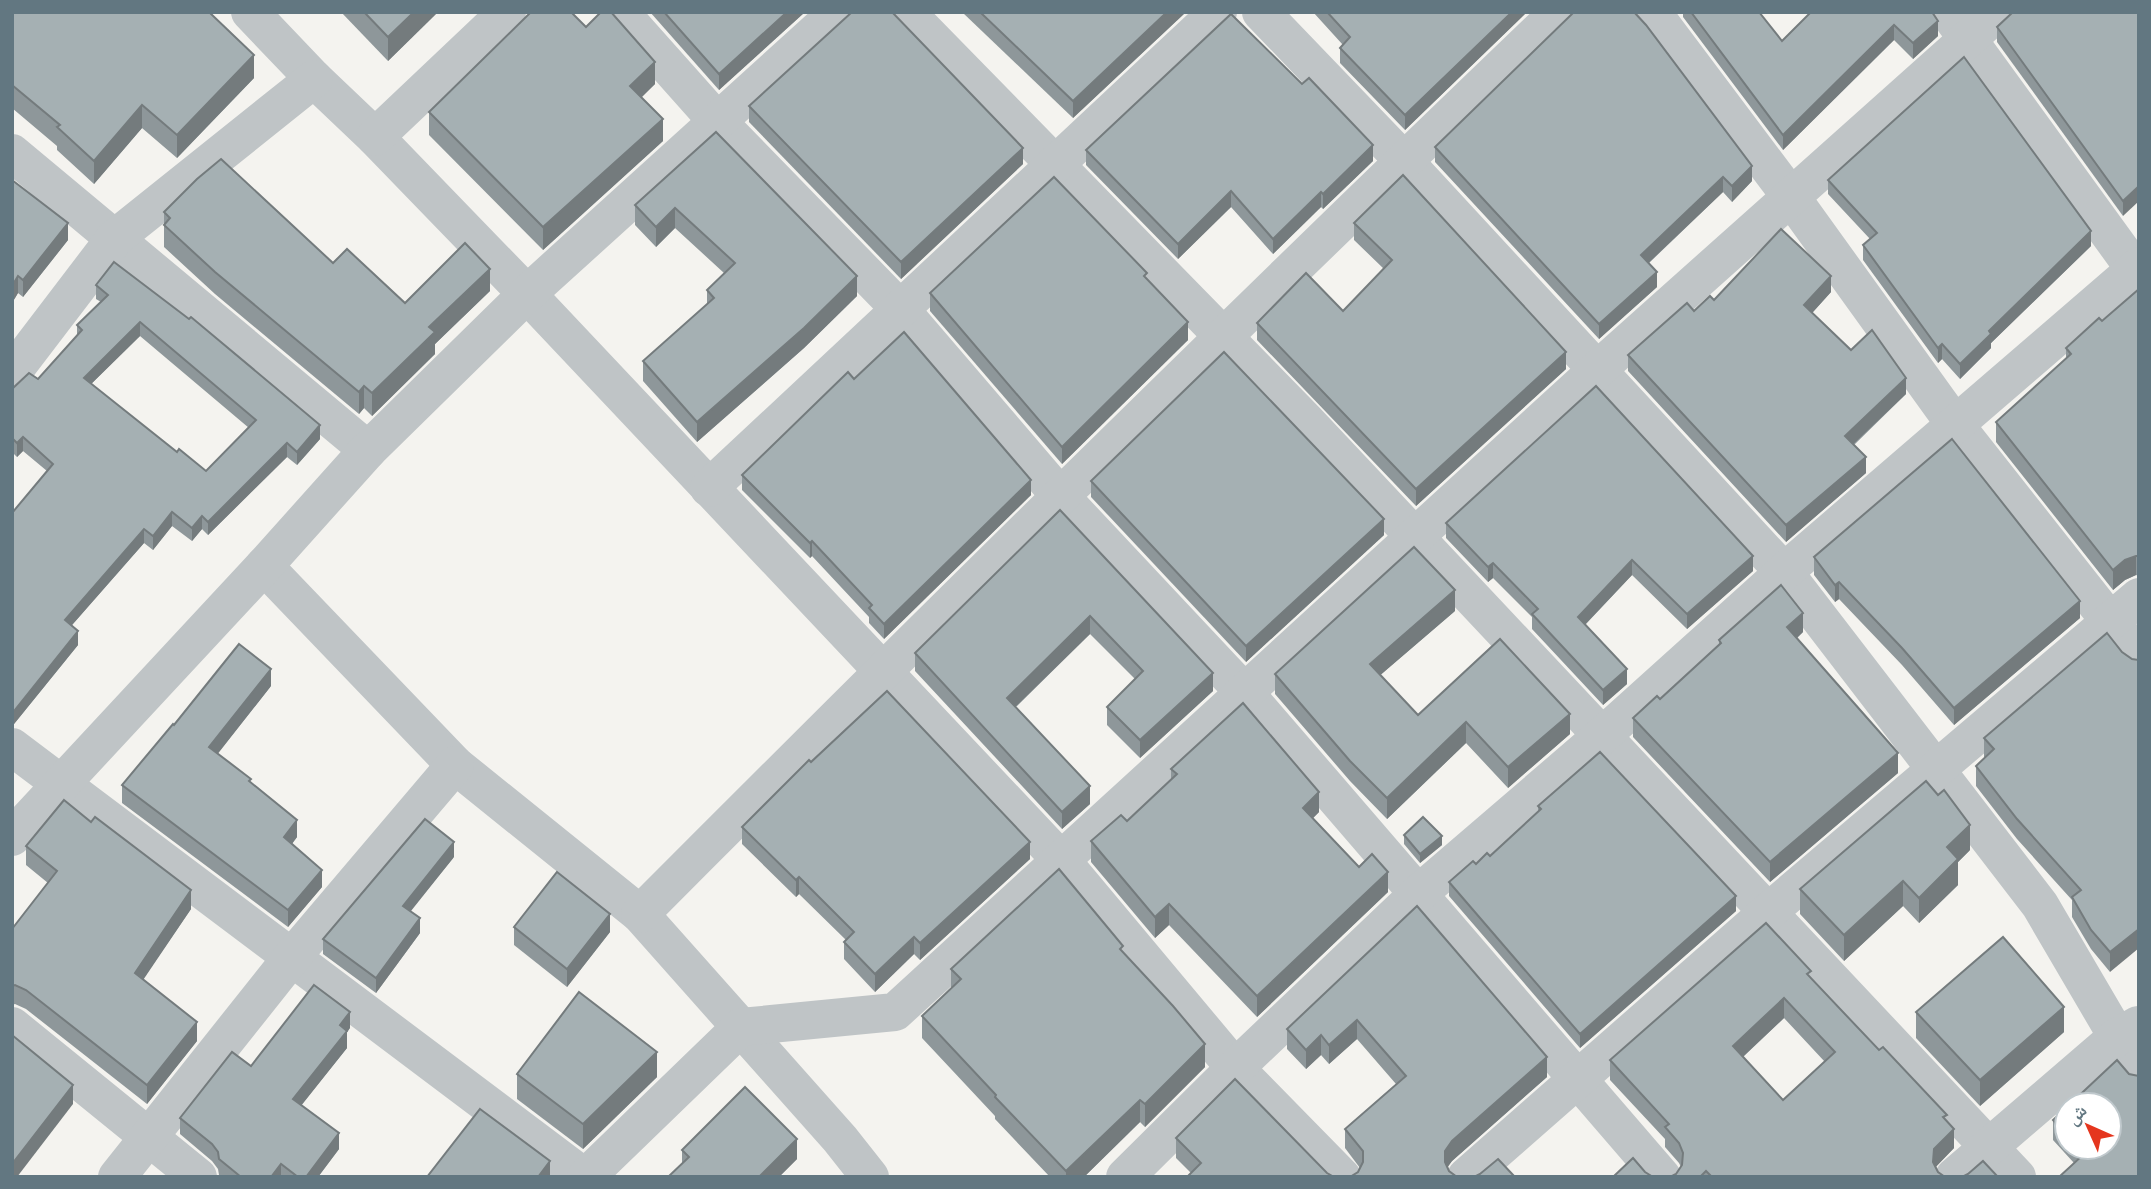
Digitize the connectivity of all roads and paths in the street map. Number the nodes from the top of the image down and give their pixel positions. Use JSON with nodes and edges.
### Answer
{"nodes":[{"id":1,"x":250,"y":12,"type":"edge"},
{"id":2,"x":507,"y":12,"type":"edge"},
{"id":3,"x":620,"y":12,"type":"edge"},
{"id":4,"x":838,"y":12,"type":"edge"},
{"id":5,"x":906,"y":12,"type":"edge"},
{"id":6,"x":1217,"y":12,"type":"edge"},
{"id":7,"x":1261,"y":12,"type":"edge"},
{"id":8,"x":1559,"y":12,"type":"edge"},
{"id":9,"x":1652,"y":12,"type":"edge"},
{"id":10,"x":1998,"y":12,"type":"edge"},
{"id":11,"x":1958,"y":26,"type":"edge"},
{"id":12,"x":314,"y":79,"type":"junction"},
{"id":13,"x":717,"y":121,"type":"junction"},
{"id":14,"x":375,"y":137,"type":"junction"},
{"id":15,"x":12,"y":153,"type":"edge"},
{"id":16,"x":1404,"y":161,"type":"junction"},
{"id":17,"x":1056,"y":164,"type":"junction"},
{"id":18,"x":1791,"y":197,"type":"junction"},
{"id":19,"x":115,"y":238,"type":"junction"},
{"id":20,"x":2137,"y":270,"type":"edge"},
{"id":21,"x":527,"y":294,"type":"junction"},
{"id":22,"x":901,"y":309,"type":"junction"},
{"id":23,"x":1224,"y":337,"type":"junction"},
{"id":24,"x":1597,"y":370,"type":"junction"},
{"id":25,"x":12,"y":373,"type":"edge"},
{"id":26,"x":1956,"y":426,"type":"junction"},
{"id":27,"x":368,"y":450,"type":"junction"},
{"id":28,"x":709,"y":488,"type":"junction"},
{"id":29,"x":1061,"y":497,"type":"junction"},
{"id":30,"x":1415,"y":537,"type":"junction"},
{"id":31,"x":264,"y":566,"type":"junction"},
{"id":32,"x":1784,"y":572,"type":"junction"},
{"id":33,"x":2139,"y":597,"type":"edge"},
{"id":34,"x":2111,"y":622,"type":"junction"},
{"id":35,"x":2139,"y":658,"type":"edge"},
{"id":36,"x":883,"y":671,"type":"junction"},
{"id":37,"x":1245,"y":693,"type":"junction"},
{"id":38,"x":1603,"y":735,"type":"junction"},
{"id":39,"x":12,"y":747,"type":"edge"},
{"id":40,"x":455,"y":765,"type":"junction"},
{"id":41,"x":1936,"y":771,"type":"junction"},
{"id":42,"x":62,"y":784,"type":"junction"},
{"id":43,"x":12,"y":837,"type":"edge"},
{"id":44,"x":1062,"y":860,"type":"junction"},
{"id":45,"x":1418,"y":894,"type":"junction"},
{"id":46,"x":1768,"y":912,"type":"junction"},
{"id":47,"x":640,"y":914,"type":"junction"},
{"id":48,"x":292,"y":957,"type":"junction"},
{"id":49,"x":12,"y":1026,"type":"edge"},
{"id":50,"x":741,"y":1027,"type":"junction"},
{"id":51,"x":2128,"y":1031,"type":"edge"},
{"id":52,"x":1236,"y":1068,"type":"junction"},
{"id":53,"x":2139,"y":1074,"type":"edge"},
{"id":54,"x":1577,"y":1079,"type":"junction"},
{"id":55,"x":149,"y":1137,"type":"junction"},
{"id":56,"x":1989,"y":1147,"type":"junction"},
{"id":57,"x":117,"y":1177,"type":"edge"},
{"id":58,"x":198,"y":1177,"type":"edge"},
{"id":59,"x":585,"y":1177,"type":"edge"},
{"id":60,"x":870,"y":1177,"type":"edge"},
{"id":61,"x":1125,"y":1177,"type":"edge"},
{"id":62,"x":1342,"y":1177,"type":"edge"},
{"id":63,"x":1466,"y":1177,"type":"edge"},
{"id":64,"x":1662,"y":1177,"type":"edge"},
{"id":65,"x":1954,"y":1177,"type":"edge"},
{"id":66,"x":2017,"y":1177,"type":"edge"}],
"edges":[{"from":1,"to":12,"type":"street"},
{"from":2,"to":14,"type":"street"},
{"from":3,"to":13,"type":"street"},
{"from":4,"to":13,"type":"street"},
{"from":5,"to":17,"type":"street"},
{"from":6,"to":17,"type":"street"},
{"from":7,"to":16,"type":"street"},
{"from":8,"to":16,"type":"street"},
{"from":9,"to":18,"type":"street"},
{"from":10,"to":11,"type":"street"},
{"from":11,"to":18,"type":"street"},
{"from":11,"to":20,"type":"street"},
{"from":12,"to":14,"type":"street"},
{"from":12,"to":19,"type":"street"},
{"from":13,"to":21,"type":"street"},
{"from":13,"to":22,"type":"street"},
{"from":14,"to":21,"type":"street"},
{"from":15,"to":19,"type":"street"},
{"from":16,"to":23,"type":"street"},
{"from":16,"to":24,"type":"street"},
{"from":17,"to":22,"type":"street"},
{"from":17,"to":23,"type":"street"},
{"from":18,"to":24,"type":"street"},
{"from":18,"to":26,"type":"street"},
{"from":19,"to":25,"type":"street"},
{"from":19,"to":27,"type":"street"},
{"from":20,"to":26,"type":"street"},
{"from":21,"to":27,"type":"street"},
{"from":21,"to":28,"type":"street"},
{"from":22,"to":28,"type":"street"},
{"from":22,"to":29,"type":"street"},
{"from":23,"to":29,"type":"street"},
{"from":23,"to":30,"type":"street"},
{"from":24,"to":30,"type":"street"},
{"from":24,"to":32,"type":"street"},
{"from":26,"to":32,"type":"street"},
{"from":26,"to":34,"type":"street"},
{"from":27,"to":31,"type":"street"},
{"from":28,"to":36,"type":"street"},
{"from":29,"to":36,"type":"street"},
{"from":29,"to":37,"type":"street"},
{"from":30,"to":37,"type":"street"},
{"from":30,"to":38,"type":"street"},
{"from":31,"to":40,"type":"street"},
{"from":31,"to":42,"type":"street"},
{"from":32,"to":38,"type":"street"},
{"from":32,"to":41,"type":"street"},
{"from":33,"to":34,"type":"street"},
{"from":34,"to":35,"type":"street"},
{"from":34,"to":41,"type":"street"},
{"from":36,"to":44,"type":"street"},
{"from":36,"to":47,"type":"street"},
{"from":37,"to":44,"type":"street"},
{"from":37,"to":45,"type":"street"},
{"from":38,"to":45,"type":"street"},
{"from":38,"to":46,"type":"street"},
{"from":39,"to":42,"type":"street"},
{"from":40,"to":47,"type":"street"},
{"from":40,"to":48,"type":"street"},
{"from":41,"to":46,"type":"street"},
{"from":41,"to":51,"type":"street"},
{"from":42,"to":43,"type":"street"},
{"from":42,"to":48,"type":"street"},
{"from":44,"to":50,"type":"street"},
{"from":44,"to":52,"type":"street"},
{"from":45,"to":52,"type":"street"},
{"from":45,"to":54,"type":"street"},
{"from":46,"to":54,"type":"street"},
{"from":46,"to":56,"type":"street"},
{"from":47,"to":50,"type":"street"},
{"from":48,"to":55,"type":"street"},
{"from":48,"to":59,"type":"street"},
{"from":49,"to":55,"type":"street"},
{"from":50,"to":59,"type":"street"},
{"from":50,"to":60,"type":"street"},
{"from":51,"to":53,"type":"street"},
{"from":51,"to":56,"type":"street"},
{"from":52,"to":61,"type":"street"},
{"from":52,"to":62,"type":"street"},
{"from":54,"to":63,"type":"street"},
{"from":54,"to":64,"type":"street"},
{"from":55,"to":57,"type":"street"},
{"from":55,"to":58,"type":"street"},
{"from":56,"to":65,"type":"street"},
{"from":56,"to":66,"type":"street"}]}
